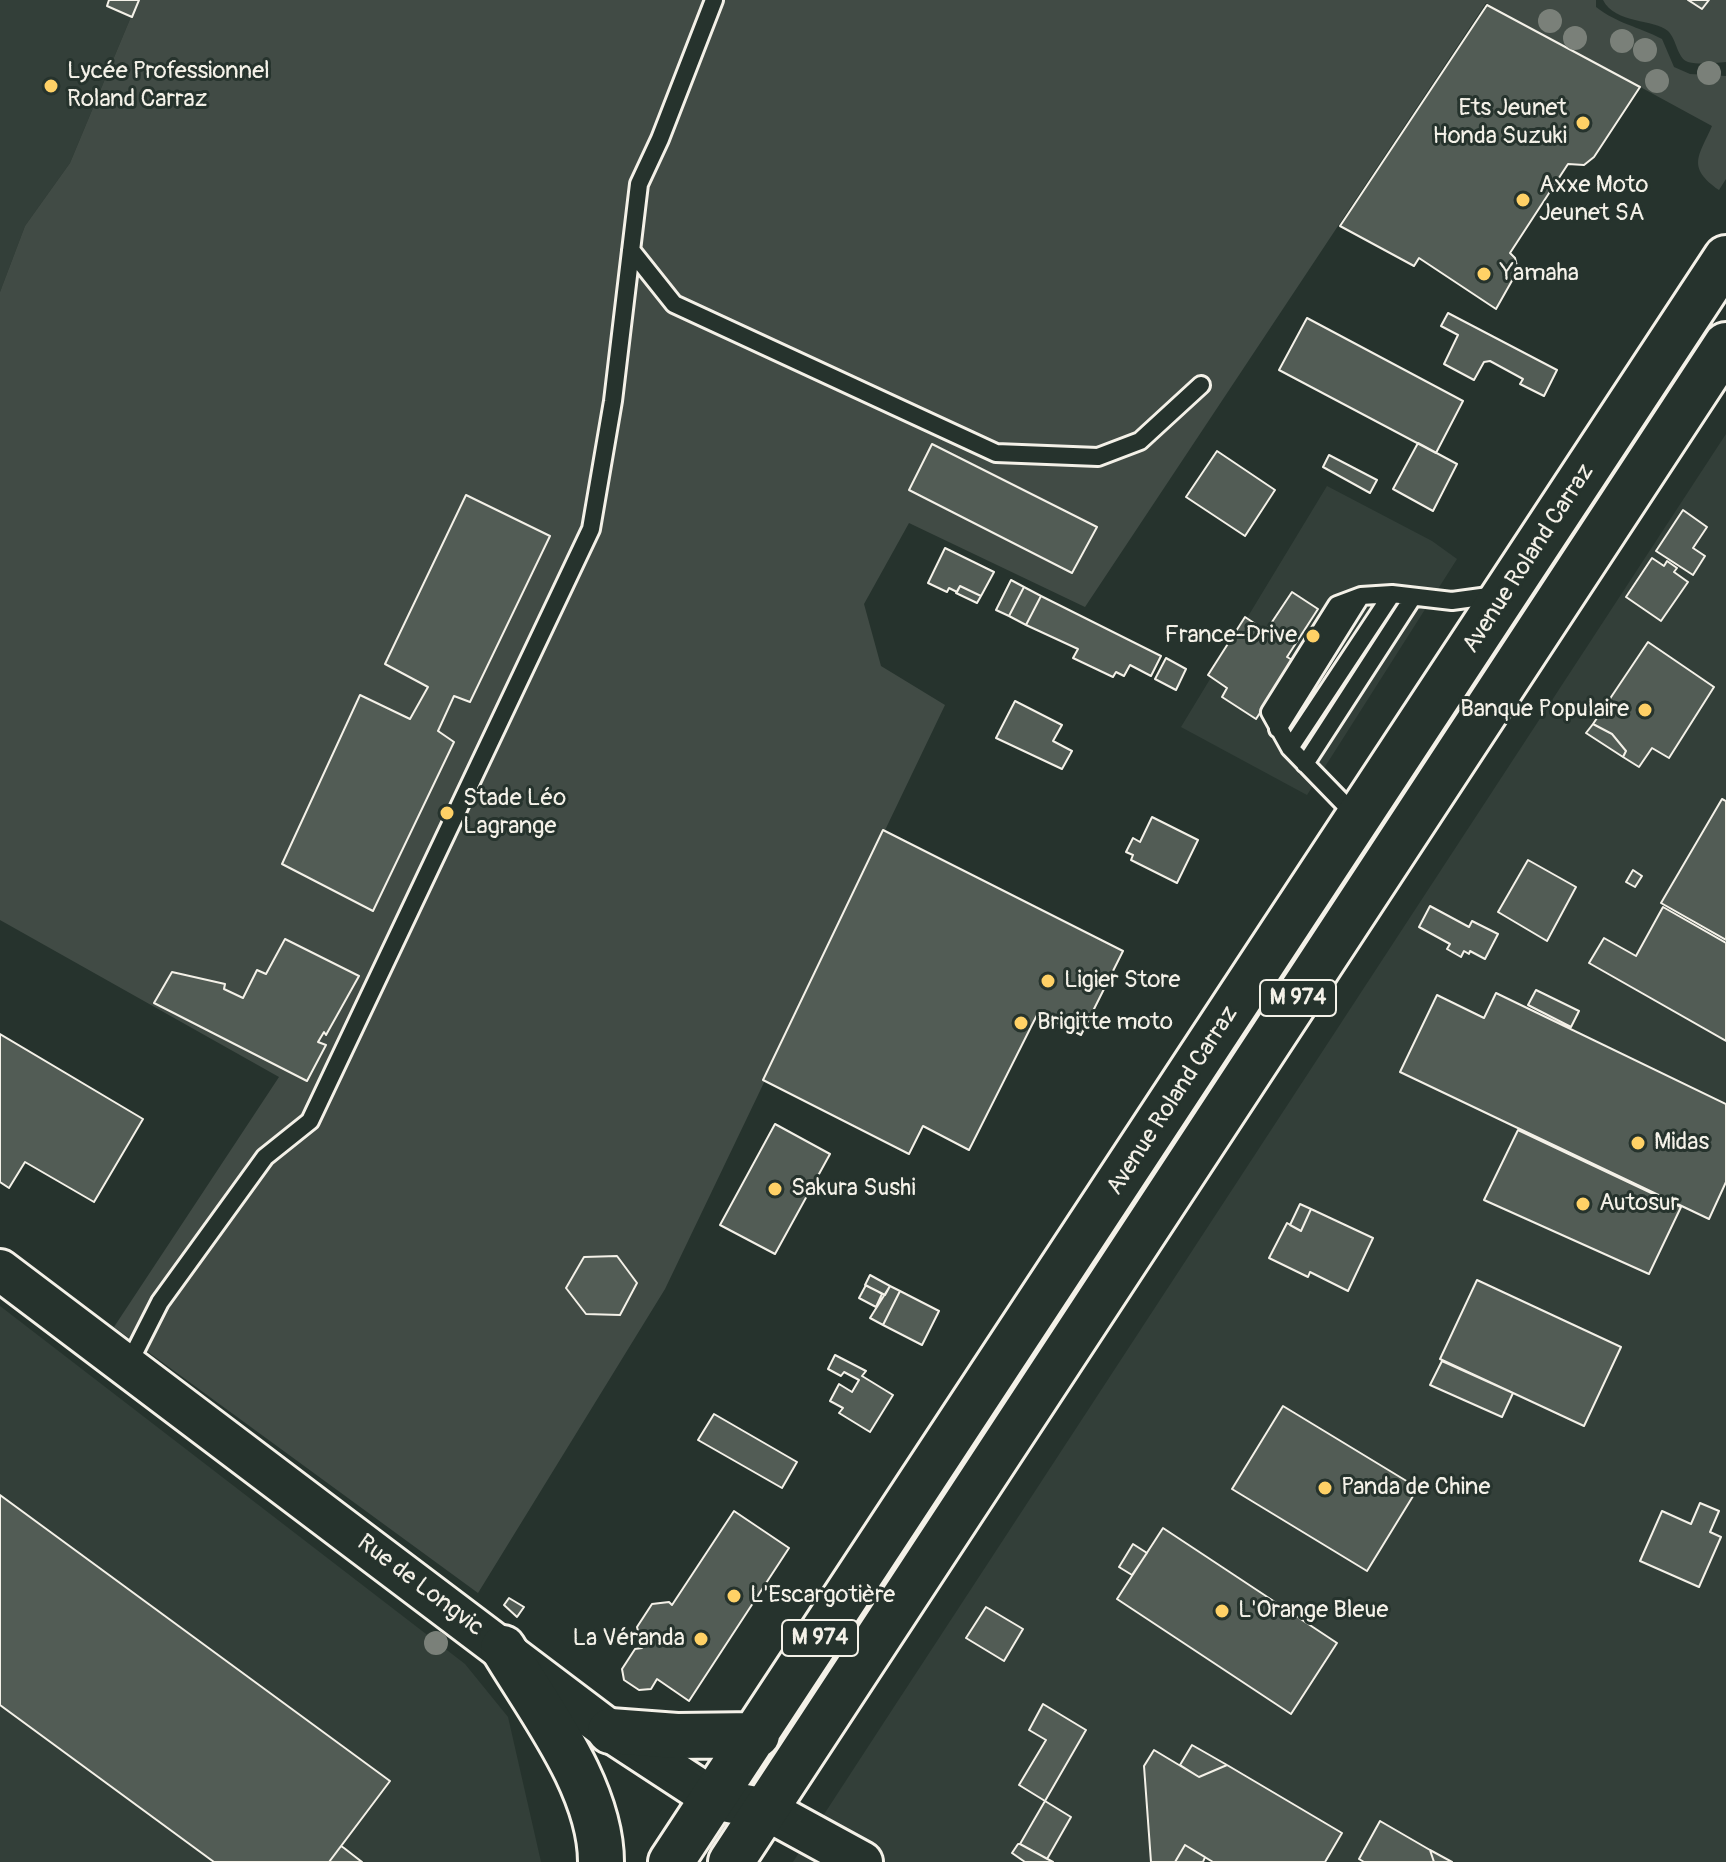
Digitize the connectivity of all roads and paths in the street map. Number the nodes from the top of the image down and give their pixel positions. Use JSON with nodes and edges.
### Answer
{"nodes":[{"id":1,"x":714,"y":0,"type":"edge"},
{"id":2,"x":631,"y":250,"type":"junction"},
{"id":3,"x":1726,"y":258,"type":"edge"},
{"id":4,"x":1726,"y":345,"type":"edge"},
{"id":5,"x":1201,"y":385,"type":"dead end"},
{"id":6,"x":1392,"y":594,"type":"junction"},
{"id":7,"x":1505,"y":594,"type":"junction"},
{"id":8,"x":1413,"y":597,"type":"junction"},
{"id":9,"x":1290,"y":748,"type":"junction"},
{"id":10,"x":1305,"y":764,"type":"junction"},
{"id":11,"x":1358,"y":818,"type":"junction"},
{"id":12,"x":0,"y":1270,"type":"edge"},
{"id":13,"x":128,"y":1365,"type":"junction"},
{"id":14,"x":503,"y":1648,"type":"junction"},
{"id":15,"x":610,"y":1731,"type":"junction"},
{"id":16,"x":757,"y":1735,"type":"junction"},
{"id":17,"x":714,"y":1799,"type":"junction"},
{"id":18,"x":765,"y":1809,"type":"junction"},
{"id":19,"x":601,"y":1862,"type":"edge"},
{"id":20,"x":671,"y":1862,"type":"edge"},
{"id":21,"x":731,"y":1862,"type":"edge"},
{"id":22,"x":862,"y":1862,"type":"edge"}],
"edges":[{"from":1,"to":2,"type":"lane"},
{"from":2,"to":5,"type":"lane"},
{"from":2,"to":13,"type":"lane"},
{"from":3,"to":7,"type":"main road","name":"Avenue Roland Carraz","number":"M 974"},
{"from":4,"to":18,"type":"main road","name":"Avenue Roland Carraz","number":"M 974"},
{"from":6,"to":8,"type":"lane"},
{"from":6,"to":9,"type":"lane"},
{"from":6,"to":9,"type":"lane"},
{"from":7,"to":8,"type":"lane"},
{"from":7,"to":11,"type":"main road","name":"Avenue Roland Carraz","number":"M 974"},
{"from":8,"to":10,"type":"lane"},
{"from":9,"to":10,"type":"lane"},
{"from":10,"to":11,"type":"lane"},
{"from":11,"to":16,"type":"main road","name":"Avenue Roland Carraz","number":"M 974"},
{"from":12,"to":13,"type":"street","name":"Rue de Longvic"},
{"from":13,"to":14,"type":"street","name":"Rue de Longvic"},
{"from":14,"to":15,"type":"street","name":"Rue de Longvic"},
{"from":14,"to":19,"type":"main road"},
{"from":15,"to":16,"type":"main road"},
{"from":15,"to":17,"type":"street","name":"Rue de Longvic"},
{"from":16,"to":17,"type":"main road","name":"Avenue Roland Carraz","number":"M 974"},
{"from":17,"to":18,"type":"street","name":"Rue de Longvic"},
{"from":17,"to":20,"type":"main road","name":"Avenue Roland Carraz","number":"M 974"},
{"from":18,"to":21,"type":"main road","name":"Avenue Roland Carraz","number":"M 974"},
{"from":18,"to":22,"type":"street","name":"Rue de Longvic"}]}
